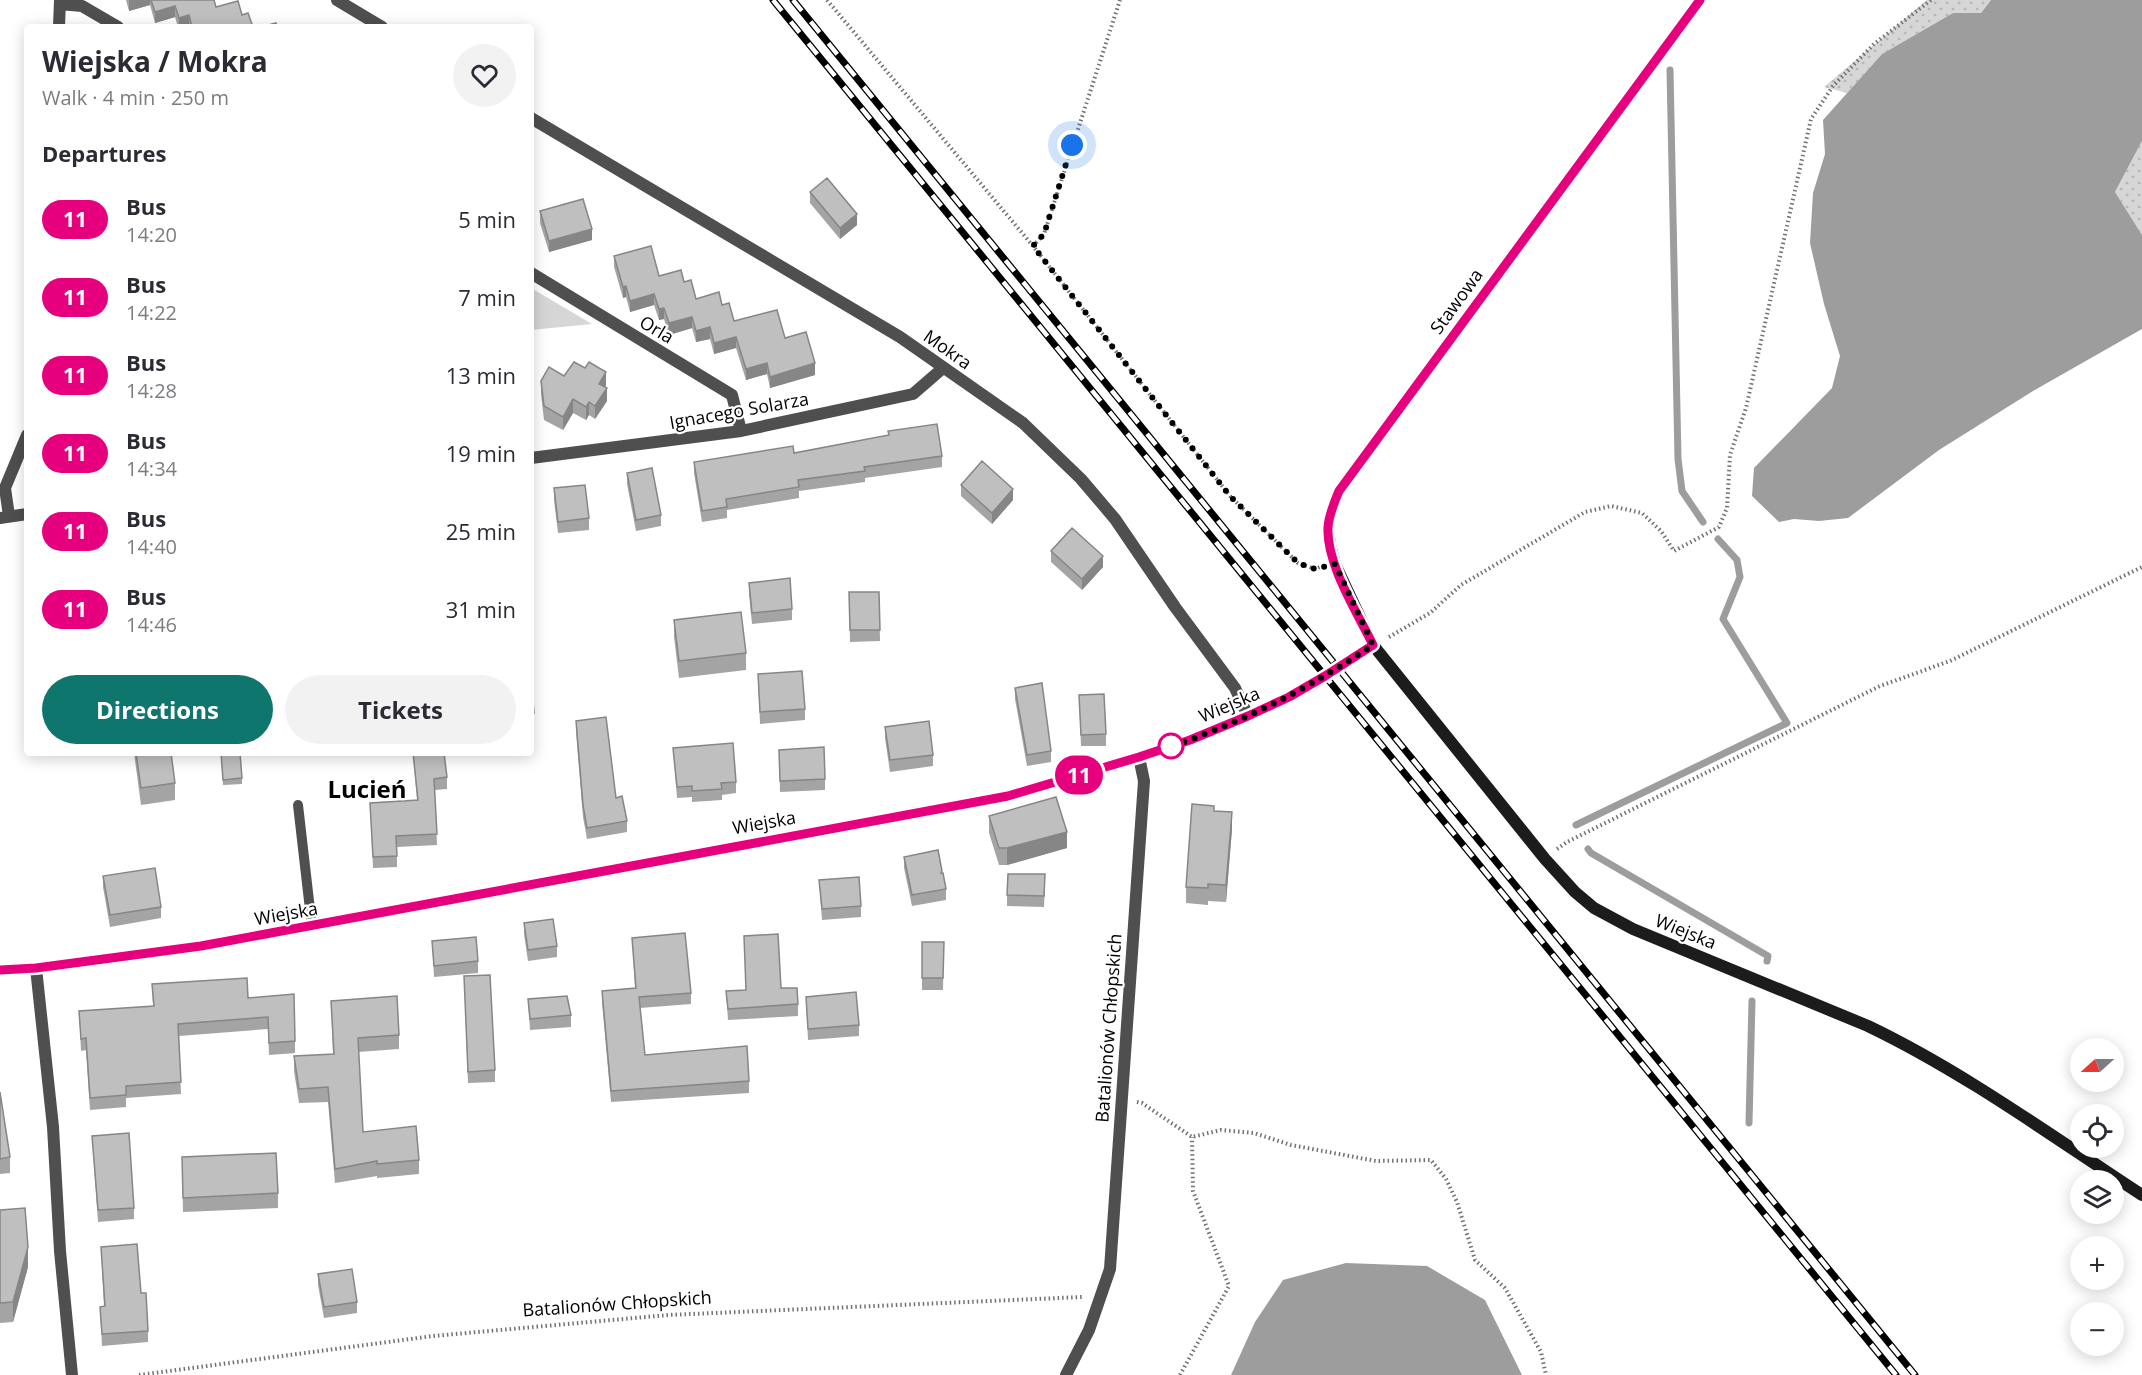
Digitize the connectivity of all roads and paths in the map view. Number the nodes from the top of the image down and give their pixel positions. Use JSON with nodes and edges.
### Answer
{"nodes":[{"id":1,"x":337,"y":0,"type":"edge"},
{"id":2,"x":827,"y":0,"type":"edge"},
{"id":3,"x":1120,"y":0,"type":"edge"},
{"id":4,"x":1700,"y":0,"type":"edge"},
{"id":5,"x":1931,"y":0,"type":"edge"},
{"id":6,"x":60,"y":2,"type":"edge"},
{"id":7,"x":59,"y":24,"type":"edge"},
{"id":8,"x":113,"y":24,"type":"edge"},
{"id":9,"x":377,"y":24,"type":"edge"},
{"id":10,"x":534,"y":120,"type":"edge"},
{"id":11,"x":1033,"y":246,"type":"junction"},
{"id":12,"x":534,"y":275,"type":"edge"},
{"id":13,"x":943,"y":368,"type":"junction"},
{"id":14,"x":741,"y":431,"type":"junction"},
{"id":15,"x":24,"y":442,"type":"edge"},
{"id":16,"x":534,"y":459,"type":"edge"},
{"id":17,"x":24,"y":514,"type":"edge"},
{"id":18,"x":5,"y":517,"type":"edge"},
{"id":19,"x":1335,"y":564,"type":"junction"},
{"id":20,"x":2142,"y":567,"type":"edge"},
{"id":21,"x":1373,"y":645,"type":"junction"},
{"id":22,"x":1248,"y":716,"type":"junction"},
{"id":23,"x":1139,"y":757,"type":"junction"},
{"id":24,"x":298,"y":805,"type":"dead end"},
{"id":25,"x":1545,"y":859,"type":"junction"},
{"id":26,"x":312,"y":927,"type":"junction"},
{"id":27,"x":36,"y":968,"type":"junction"},
{"id":28,"x":0,"y":970,"type":"edge"},
{"id":29,"x":1121,"y":1101,"type":"junction"},
{"id":30,"x":1192,"y":1137,"type":"junction"},
{"id":31,"x":2142,"y":1195,"type":"edge"},
{"id":32,"x":1100,"y":1301,"type":"junction"},
{"id":33,"x":72,"y":1375,"type":"edge"},
{"id":34,"x":139,"y":1375,"type":"edge"},
{"id":35,"x":1066,"y":1375,"type":"edge"},
{"id":36,"x":1180,"y":1375,"type":"edge"},
{"id":37,"x":1546,"y":1375,"type":"edge"}],
"edges":[{"from":1,"to":9,"type":"street"},
{"from":2,"to":11,"type":"path"},
{"from":3,"to":11,"type":"path"},
{"from":4,"to":19,"type":"street","name":"Stawowa"},
{"from":5,"to":21,"type":"path"},
{"from":6,"to":7,"type":"street"},
{"from":6,"to":8,"type":"street"},
{"from":10,"to":13,"type":"street","name":"Mokra"},
{"from":11,"to":19,"type":"path"},
{"from":12,"to":14,"type":"street","name":"Orla"},
{"from":13,"to":14,"type":"street","name":"Ignacego Solarza"},
{"from":13,"to":22,"type":"street","name":"Mokra"},
{"from":14,"to":16,"type":"street","name":"Ignacego Solarza"},
{"from":15,"to":18,"type":"street"},
{"from":17,"to":18,"type":"street"},
{"from":19,"to":21,"type":"street","name":"Stawowa"},
{"from":20,"to":25,"type":"path"},
{"from":21,"to":22,"type":"street","name":"Wiejska"},
{"from":21,"to":25,"type":"street","name":"Wiejska"},
{"from":22,"to":23,"type":"street","name":"Wiejska"},
{"from":23,"to":26,"type":"street","name":"Wiejska"},
{"from":23,"to":29,"type":"street","name":"Batalionów Chłopskich"},
{"from":24,"to":26,"type":"lane"},
{"from":25,"to":31,"type":"street","name":"Wiejska"},
{"from":26,"to":27,"type":"street","name":"Wiejska"},
{"from":27,"to":28,"type":"street","name":"Wiejska"},
{"from":27,"to":33,"type":"street"},
{"from":29,"to":30,"type":"path"},
{"from":29,"to":32,"type":"street","name":"Batalionów Chłopskich"},
{"from":30,"to":36,"type":"path"},
{"from":30,"to":37,"type":"path"},
{"from":32,"to":34,"type":"path","name":"Batalionów Chłopskich"},
{"from":32,"to":35,"type":"street","name":"Batalionów Chłopskich"}]}
